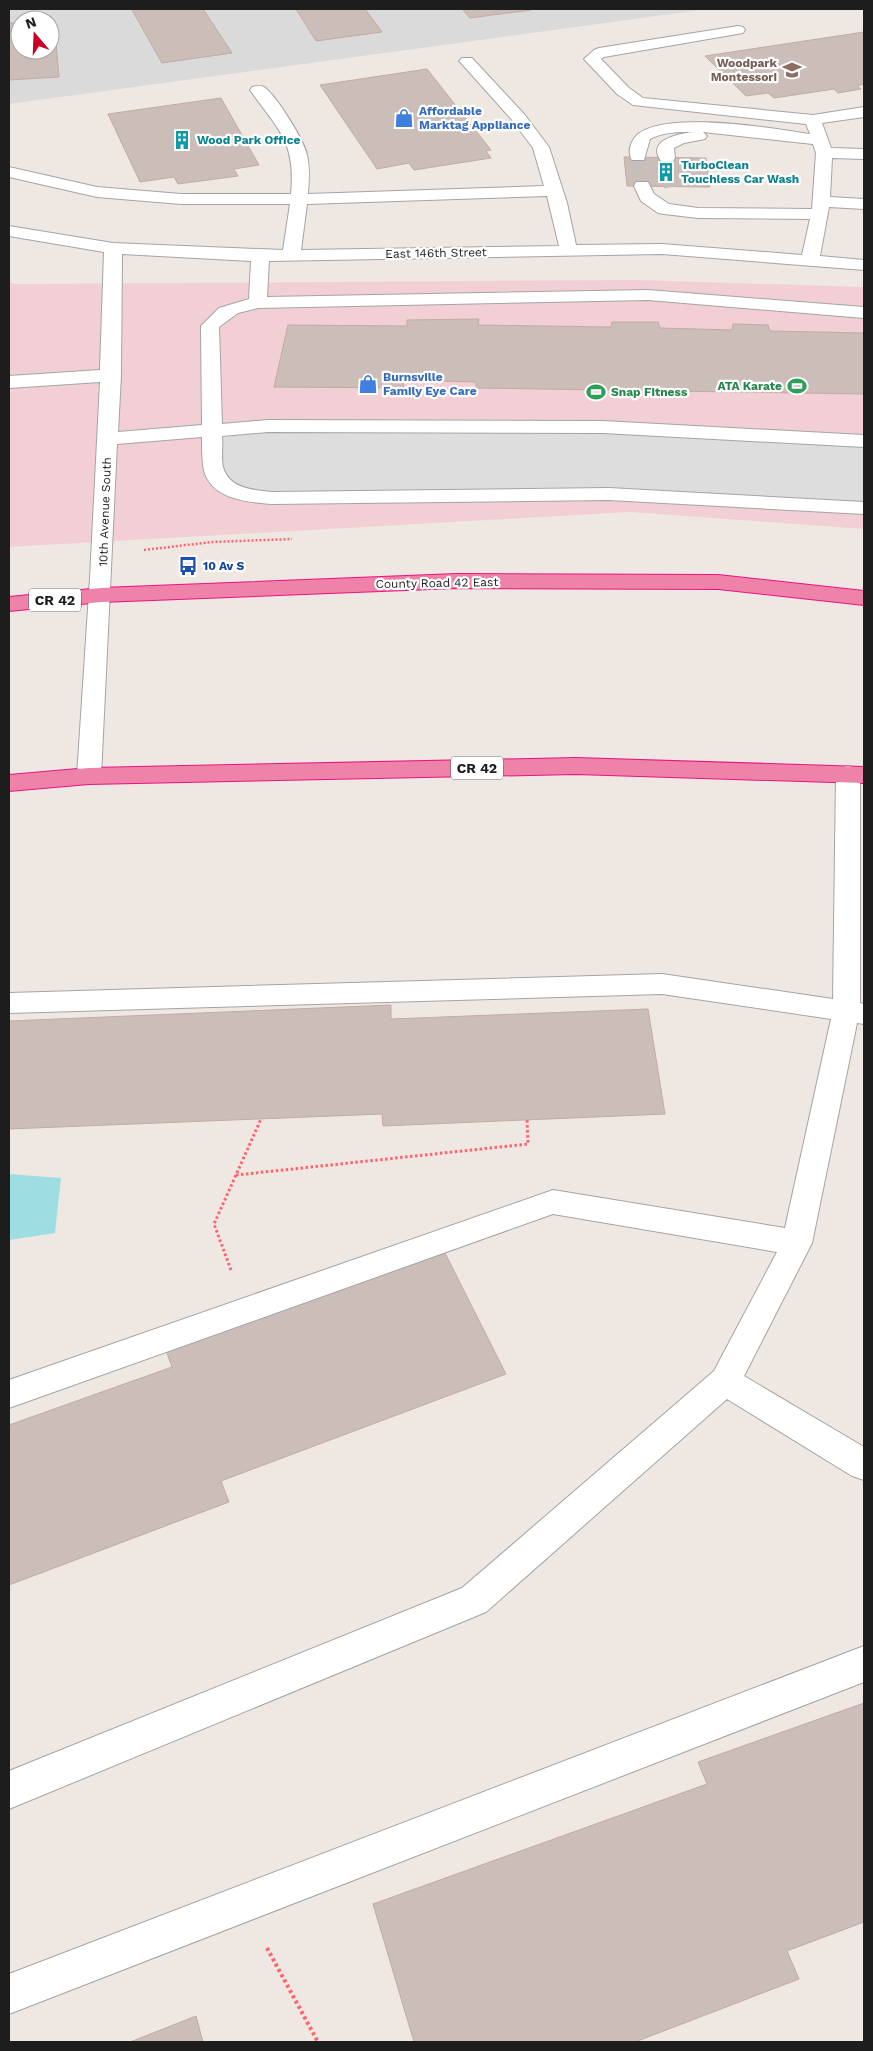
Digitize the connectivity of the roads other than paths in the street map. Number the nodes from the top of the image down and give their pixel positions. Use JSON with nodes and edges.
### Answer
{"nodes":[{"id":1,"x":738,"y":30,"type":"dead end"},
{"id":2,"x":467,"y":62,"type":"dead end"},
{"id":3,"x":258,"y":90,"type":"dead end"},
{"id":4,"x":864,"y":112,"type":"edge"},
{"id":5,"x":813,"y":120,"type":"junction"},
{"id":6,"x":756,"y":133,"type":"junction"},
{"id":7,"x":822,"y":146,"type":"junction"},
{"id":8,"x":864,"y":154,"type":"edge"},
{"id":9,"x":638,"y":157,"type":"tunnel mouth"},
{"id":10,"x":667,"y":158,"type":"tunnel mouth"},
{"id":11,"x":9,"y":172,"type":"edge"},
{"id":12,"x":642,"y":186,"type":"tunnel mouth"},
{"id":13,"x":554,"y":191,"type":"junction"},
{"id":14,"x":674,"y":192,"type":"tunnel mouth"},
{"id":15,"x":298,"y":199,"type":"junction"},
{"id":16,"x":864,"y":204,"type":"edge"},
{"id":17,"x":820,"y":207,"type":"junction"},
{"id":18,"x":712,"y":213,"type":"junction"},
{"id":19,"x":9,"y":231,"type":"edge"},
{"id":20,"x":113,"y":248,"type":"junction"},
{"id":21,"x":569,"y":251,"type":"junction"},
{"id":22,"x":260,"y":256,"type":"junction"},
{"id":23,"x":291,"y":256,"type":"junction"},
{"id":24,"x":810,"y":261,"type":"junction"},
{"id":25,"x":864,"y":266,"type":"edge"},
{"id":26,"x":258,"y":304,"type":"junction"},
{"id":27,"x":864,"y":313,"type":"edge"},
{"id":28,"x":111,"y":375,"type":"junction"},
{"id":29,"x":9,"y":382,"type":"edge"},
{"id":30,"x":213,"y":429,"type":"junction"},
{"id":31,"x":108,"y":439,"type":"junction"},
{"id":32,"x":864,"y":441,"type":"edge"},
{"id":33,"x":864,"y":508,"type":"edge"},
{"id":34,"x":101,"y":595,"type":"junction"},
{"id":35,"x":864,"y":598,"type":"edge"},
{"id":36,"x":9,"y":604,"type":"edge"},
{"id":37,"x":856,"y":774,"type":"edge"},
{"id":38,"x":89,"y":776,"type":"junction"},
{"id":39,"x":9,"y":783,"type":"edge"},
{"id":40,"x":9,"y":1003,"type":"edge"},
{"id":41,"x":855,"y":1013,"type":"edge"},
{"id":42,"x":797,"y":1243,"type":"junction"},
{"id":43,"x":725,"y":1381,"type":"junction"},
{"id":44,"x":9,"y":1394,"type":"edge"},
{"id":45,"x":864,"y":1465,"type":"edge"},
{"id":46,"x":864,"y":1664,"type":"edge"},
{"id":47,"x":9,"y":1790,"type":"edge"},
{"id":48,"x":9,"y":1994,"type":"edge"}],
"edges":[{"from":1,"to":5,"type":"street"},
{"from":2,"to":13,"type":"street"},
{"from":3,"to":15,"type":"street"},
{"from":4,"to":5,"type":"street"},
{"from":5,"to":7,"type":"street"},
{"from":6,"to":7,"type":"street"},
{"from":6,"to":9,"type":"street"},
{"from":6,"to":10,"type":"street"},
{"from":7,"to":8,"type":"street"},
{"from":7,"to":17,"type":"street"},
{"from":11,"to":15,"type":"street"},
{"from":12,"to":18,"type":"street"},
{"from":13,"to":15,"type":"street"},
{"from":13,"to":21,"type":"street"},
{"from":14,"to":18,"type":"street"},
{"from":15,"to":23,"type":"street"},
{"from":16,"to":17,"type":"street"},
{"from":17,"to":18,"type":"street"},
{"from":17,"to":24,"type":"street"},
{"from":19,"to":20,"type":"street","name":"East 146th Street"},
{"from":20,"to":22,"type":"street","name":"East 146th Street"},
{"from":20,"to":28,"type":"street","name":"10th Avenue South"},
{"from":21,"to":23,"type":"street","name":"East 146th Street"},
{"from":21,"to":24,"type":"street","name":"East 146th Street"},
{"from":22,"to":23,"type":"street","name":"East 146th Street"},
{"from":22,"to":26,"type":"street"},
{"from":24,"to":25,"type":"street","name":"East 146th Street"},
{"from":26,"to":27,"type":"street"},
{"from":26,"to":30,"type":"street"},
{"from":28,"to":29,"type":"street"},
{"from":28,"to":31,"type":"street","name":"10th Avenue South"},
{"from":30,"to":31,"type":"street"},
{"from":30,"to":32,"type":"street"},
{"from":30,"to":33,"type":"street"},
{"from":31,"to":34,"type":"street","name":"10th Avenue South"},
{"from":34,"to":35,"type":"highway","name":"County Road 42 East","number":"CR 42"},
{"from":34,"to":36,"type":"highway","name":"County Road 42 East","number":"CR 42"},
{"from":34,"to":38,"type":"street","name":"10th Avenue South"},
{"from":37,"to":38,"type":"highway","number":"CR 42"},
{"from":37,"to":41,"type":"street"},
{"from":38,"to":39,"type":"highway","number":"CR 42"},
{"from":40,"to":41,"type":"street"},
{"from":41,"to":42,"type":"street"},
{"from":42,"to":43,"type":"street"},
{"from":42,"to":44,"type":"street"},
{"from":43,"to":45,"type":"street"},
{"from":43,"to":47,"type":"street"},
{"from":46,"to":48,"type":"street"}]}
